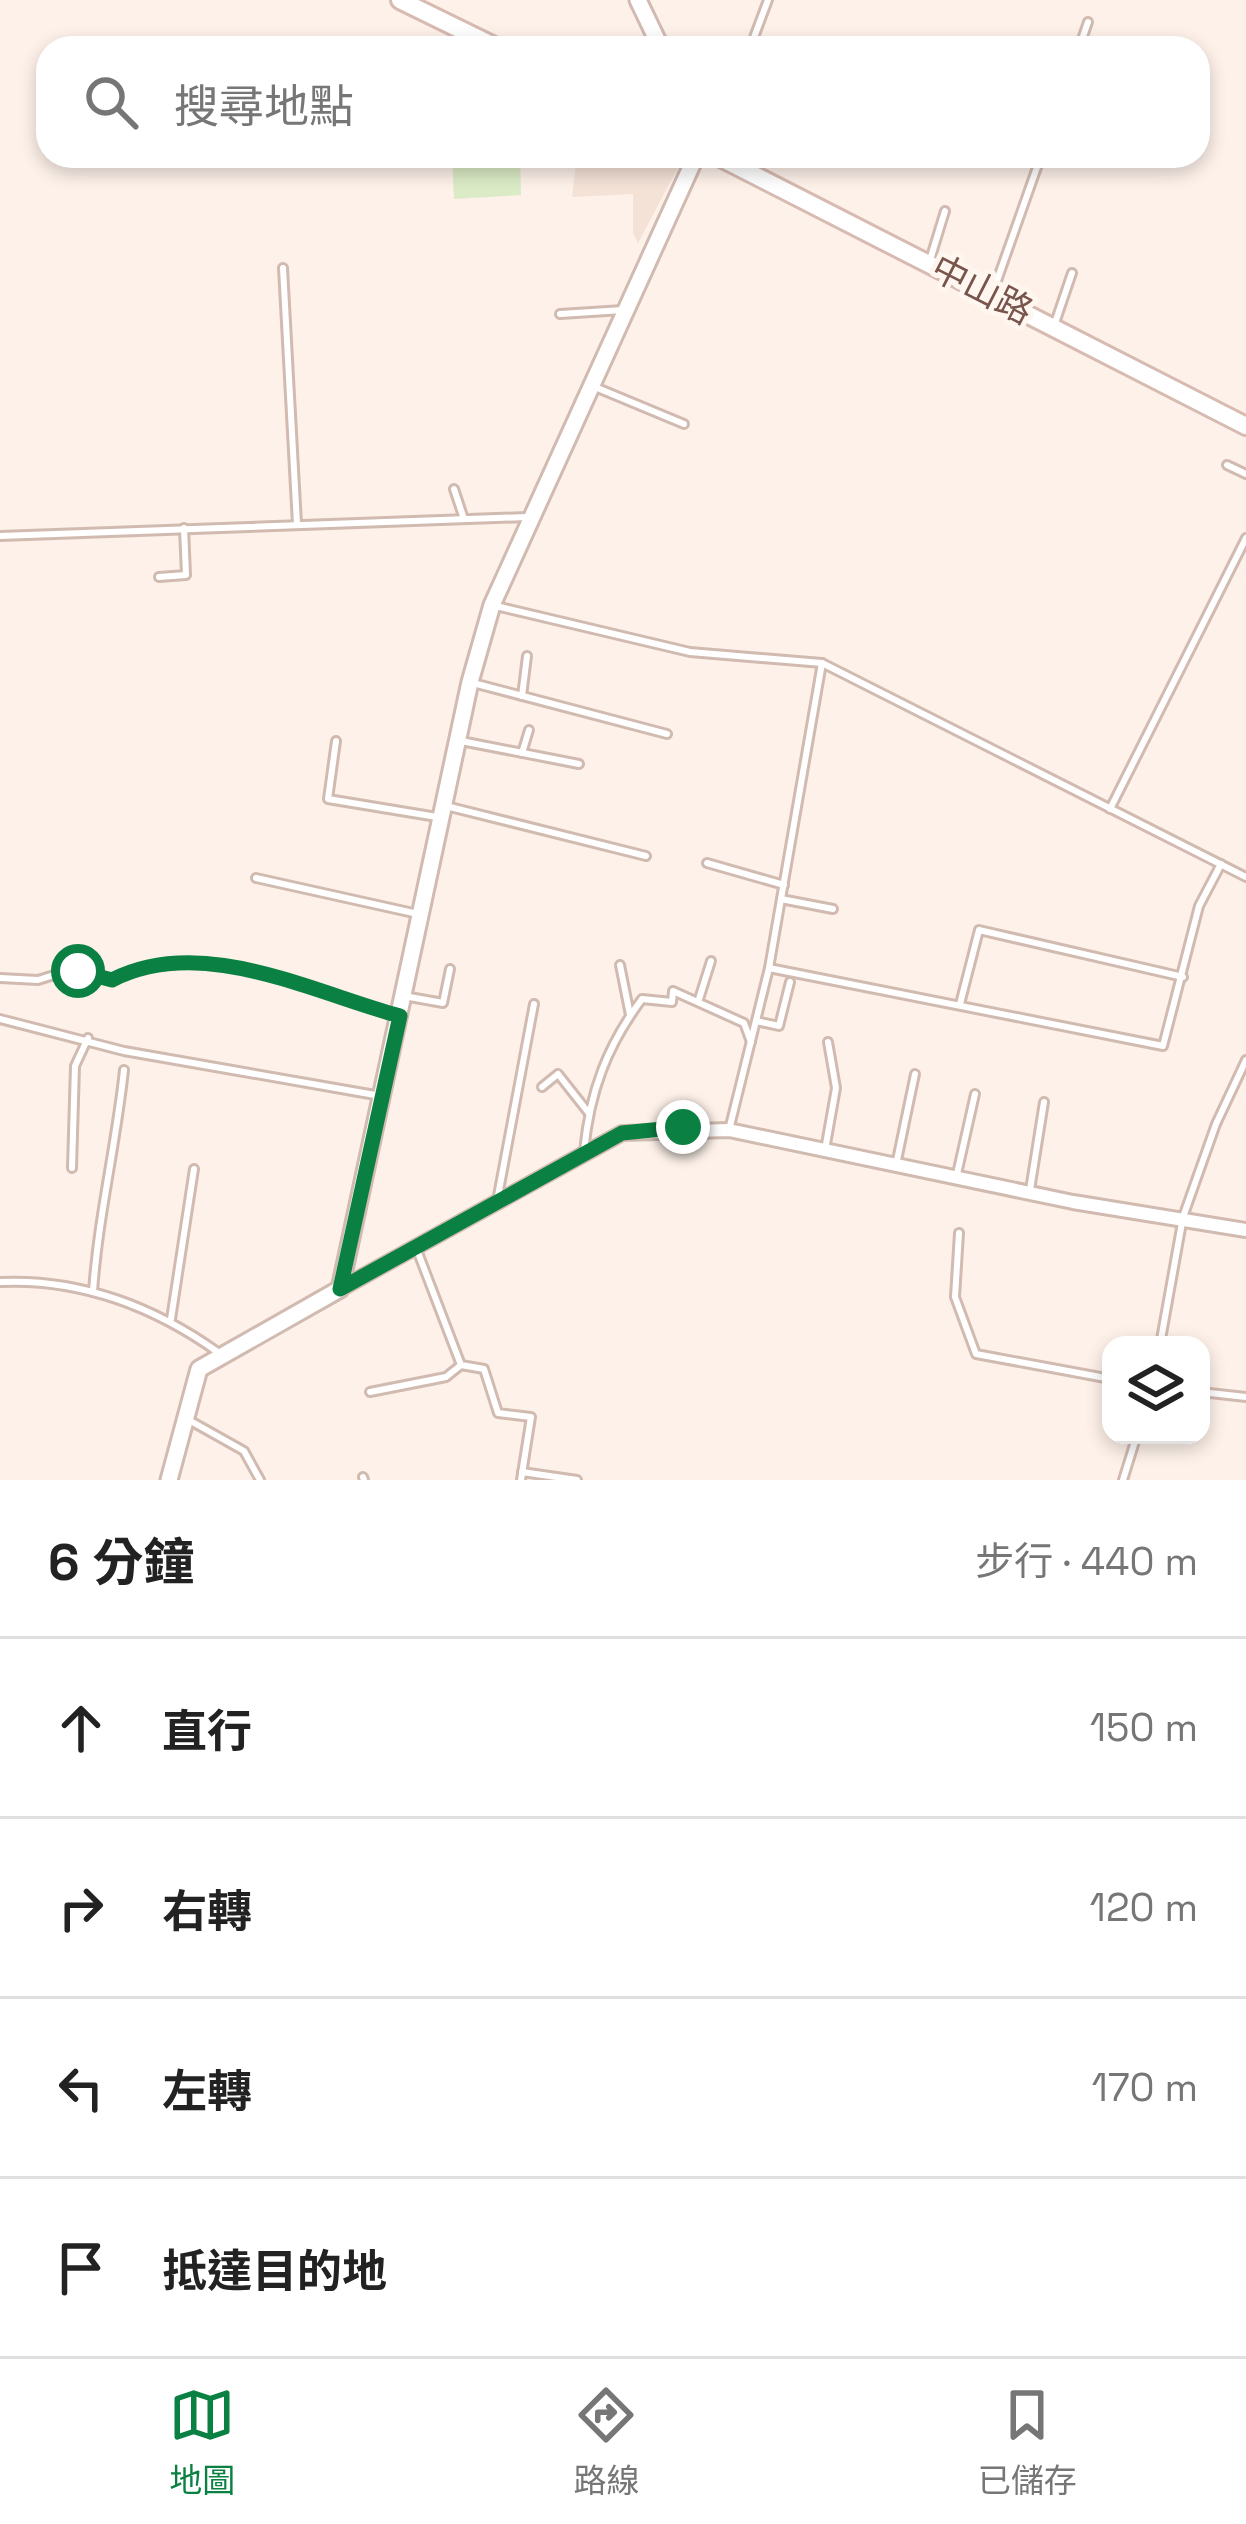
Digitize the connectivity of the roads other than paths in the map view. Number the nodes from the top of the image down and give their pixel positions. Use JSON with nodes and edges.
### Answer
{"nodes":[{"id":1,"x":400,"y":0,"type":"edge"},
{"id":2,"x":638,"y":0,"type":"edge"},
{"id":3,"x":768,"y":0,"type":"edge"},
{"id":4,"x":1088,"y":22,"type":"dead end"},
{"id":5,"x":474,"y":36,"type":"edge"},
{"id":6,"x":655,"y":36,"type":"edge"},
{"id":7,"x":754,"y":36,"type":"edge"},
{"id":8,"x":1083,"y":36,"type":"edge"},
{"id":9,"x":691,"y":168,"type":"edge"},
{"id":10,"x":740,"y":168,"type":"edge"},
{"id":11,"x":1037,"y":168,"type":"edge"},
{"id":12,"x":945,"y":211,"type":"dead end"},
{"id":13,"x":929,"y":263,"type":"junction"},
{"id":14,"x":283,"y":268,"type":"dead end"},
{"id":15,"x":1072,"y":273,"type":"dead end"},
{"id":16,"x":992,"y":295,"type":"junction"},
{"id":17,"x":626,"y":310,"type":"junction"},
{"id":18,"x":560,"y":314,"type":"dead end"},
{"id":19,"x":1053,"y":327,"type":"junction"},
{"id":20,"x":591,"y":386,"type":"junction"},
{"id":21,"x":684,"y":424,"type":"dead end"},
{"id":22,"x":1246,"y":426,"type":"edge"},
{"id":23,"x":1227,"y":465,"type":"dead end"},
{"id":24,"x":1246,"y":474,"type":"edge"},
{"id":25,"x":454,"y":489,"type":"dead end"},
{"id":26,"x":530,"y":517,"type":"junction"},
{"id":27,"x":464,"y":519,"type":"junction"},
{"id":28,"x":297,"y":524,"type":"junction"},
{"id":29,"x":184,"y":528,"type":"junction"},
{"id":30,"x":0,"y":536,"type":"edge"},
{"id":31,"x":1246,"y":538,"type":"edge"},
{"id":32,"x":158,"y":577,"type":"dead end"},
{"id":33,"x":492,"y":605,"type":"junction"},
{"id":34,"x":527,"y":656,"type":"dead end"},
{"id":35,"x":822,"y":663,"type":"junction"},
{"id":36,"x":470,"y":682,"type":"junction"},
{"id":37,"x":522,"y":696,"type":"junction"},
{"id":38,"x":529,"y":730,"type":"dead end"},
{"id":39,"x":667,"y":734,"type":"dead end"},
{"id":40,"x":457,"y":740,"type":"junction"},
{"id":41,"x":336,"y":741,"type":"dead end"},
{"id":42,"x":522,"y":753,"type":"junction"},
{"id":43,"x":579,"y":764,"type":"dead end"},
{"id":44,"x":1110,"y":808,"type":"junction"},
{"id":45,"x":442,"y":812,"type":"junction"},
{"id":46,"x":646,"y":856,"type":"dead end"},
{"id":47,"x":707,"y":863,"type":"dead end"},
{"id":48,"x":1221,"y":864,"type":"junction"},
{"id":49,"x":1246,"y":877,"type":"edge"},
{"id":50,"x":256,"y":878,"type":"dead end"},
{"id":51,"x":784,"y":885,"type":"junction"},
{"id":52,"x":781,"y":899,"type":"junction"},
{"id":53,"x":833,"y":909,"type":"dead end"},
{"id":54,"x":422,"y":915,"type":"junction"},
{"id":55,"x":711,"y":961,"type":"dead end"},
{"id":56,"x":620,"y":965,"type":"dead end"},
{"id":57,"x":769,"y":968,"type":"junction"},
{"id":58,"x":450,"y":969,"type":"dead end"},
{"id":59,"x":1183,"y":977,"type":"junction"},
{"id":60,"x":0,"y":978,"type":"edge"},
{"id":61,"x":790,"y":982,"type":"dead end"},
{"id":62,"x":404,"y":996,"type":"junction"},
{"id":63,"x":699,"y":999,"type":"junction"},
{"id":64,"x":534,"y":1004,"type":"dead end"},
{"id":65,"x":960,"y":1004,"type":"junction"},
{"id":66,"x":630,"y":1015,"type":"junction"},
{"id":67,"x":400,"y":1016,"type":"junction"},
{"id":68,"x":0,"y":1019,"type":"edge"},
{"id":69,"x":756,"y":1021,"type":"junction"},
{"id":70,"x":88,"y":1038,"type":"junction"},
{"id":71,"x":751,"y":1042,"type":"junction"},
{"id":72,"x":828,"y":1042,"type":"dead end"},
{"id":73,"x":1245,"y":1065,"type":"edge"},
{"id":74,"x":124,"y":1070,"type":"dead end"},
{"id":75,"x":915,"y":1074,"type":"dead end"},
{"id":76,"x":542,"y":1087,"type":"dead end"},
{"id":77,"x":976,"y":1094,"type":"dead end"},
{"id":78,"x":385,"y":1096,"type":"junction"},
{"id":79,"x":1044,"y":1102,"type":"dead end"},
{"id":80,"x":588,"y":1112,"type":"junction"},
{"id":81,"x":729,"y":1130,"type":"junction"},
{"id":82,"x":825,"y":1150,"type":"junction"},
{"id":83,"x":584,"y":1154,"type":"junction"},
{"id":84,"x":896,"y":1165,"type":"junction"},
{"id":85,"x":71,"y":1168,"type":"dead end"},
{"id":86,"x":194,"y":1169,"type":"dead end"},
{"id":87,"x":957,"y":1178,"type":"junction"},
{"id":88,"x":1030,"y":1193,"type":"junction"},
{"id":89,"x":497,"y":1201,"type":"junction"},
{"id":90,"x":1183,"y":1217,"type":"junction"},
{"id":91,"x":1246,"y":1230,"type":"edge"},
{"id":92,"x":959,"y":1233,"type":"dead end"},
{"id":93,"x":416,"y":1246,"type":"junction"},
{"id":94,"x":0,"y":1282,"type":"edge"},
{"id":95,"x":340,"y":1289,"type":"junction"},
{"id":96,"x":93,"y":1292,"type":"junction"},
{"id":97,"x":172,"y":1319,"type":"junction"},
{"id":98,"x":1162,"y":1336,"type":"edge"},
{"id":99,"x":220,"y":1354,"type":"junction"},
{"id":100,"x":461,"y":1365,"type":"junction"},
{"id":101,"x":1102,"y":1376,"type":"edge"},
{"id":102,"x":370,"y":1392,"type":"dead end"},
{"id":103,"x":1210,"y":1393,"type":"edge"},
{"id":104,"x":1246,"y":1397,"type":"edge"},
{"id":105,"x":184,"y":1417,"type":"junction"},
{"id":106,"x":1134,"y":1444,"type":"edge"},
{"id":107,"x":522,"y":1476,"type":"edge"},
{"id":108,"x":169,"y":1480,"type":"edge"},
{"id":109,"x":260,"y":1480,"type":"edge"},
{"id":110,"x":577,"y":1480,"type":"edge"},
{"id":111,"x":1123,"y":1480,"type":"edge"}],
"edges":[{"from":1,"to":5,"type":"main road"},
{"from":2,"to":6,"type":"street"},
{"from":3,"to":7,"type":"lane"},
{"from":4,"to":8,"type":"lane"},
{"from":9,"to":17,"type":"street"},
{"from":10,"to":13,"type":"main road","name":"中山路"},
{"from":11,"to":16,"type":"lane"},
{"from":12,"to":13,"type":"lane"},
{"from":13,"to":16,"type":"main road","name":"中山路"},
{"from":14,"to":28,"type":"lane"},
{"from":15,"to":19,"type":"lane"},
{"from":16,"to":19,"type":"main road","name":"中山路"},
{"from":17,"to":18,"type":"lane"},
{"from":17,"to":20,"type":"street"},
{"from":19,"to":22,"type":"main road","name":"中山路"},
{"from":20,"to":21,"type":"lane"},
{"from":20,"to":26,"type":"street"},
{"from":23,"to":24,"type":"lane"},
{"from":25,"to":27,"type":"lane"},
{"from":26,"to":27,"type":"lane"},
{"from":26,"to":33,"type":"street"},
{"from":27,"to":28,"type":"lane"},
{"from":28,"to":29,"type":"lane"},
{"from":29,"to":30,"type":"lane"},
{"from":29,"to":32,"type":"lane"},
{"from":31,"to":44,"type":"lane"},
{"from":33,"to":35,"type":"lane"},
{"from":33,"to":36,"type":"street"},
{"from":34,"to":37,"type":"lane"},
{"from":35,"to":44,"type":"lane"},
{"from":35,"to":51,"type":"lane"},
{"from":36,"to":37,"type":"lane"},
{"from":36,"to":40,"type":"street"},
{"from":37,"to":39,"type":"lane"},
{"from":38,"to":42,"type":"lane"},
{"from":40,"to":42,"type":"lane"},
{"from":40,"to":45,"type":"street"},
{"from":41,"to":45,"type":"lane"},
{"from":42,"to":43,"type":"lane"},
{"from":44,"to":48,"type":"lane"},
{"from":45,"to":46,"type":"lane"},
{"from":45,"to":54,"type":"street"},
{"from":47,"to":51,"type":"lane"},
{"from":48,"to":49,"type":"lane"},
{"from":48,"to":59,"type":"lane"},
{"from":50,"to":54,"type":"lane"},
{"from":51,"to":52,"type":"lane"},
{"from":52,"to":53,"type":"lane"},
{"from":52,"to":57,"type":"lane"},
{"from":54,"to":62,"type":"street"},
{"from":55,"to":63,"type":"lane"},
{"from":56,"to":66,"type":"lane"},
{"from":57,"to":65,"type":"lane"},
{"from":57,"to":69,"type":"lane"},
{"from":58,"to":62,"type":"lane"},
{"from":59,"to":65,"type":"lane"},
{"from":59,"to":65,"type":"lane"},
{"from":60,"to":67,"type":"lane"},
{"from":61,"to":69,"type":"lane"},
{"from":62,"to":67,"type":"street"},
{"from":63,"to":66,"type":"lane"},
{"from":63,"to":71,"type":"lane"},
{"from":64,"to":89,"type":"lane"},
{"from":66,"to":80,"type":"lane"},
{"from":67,"to":78,"type":"street"},
{"from":68,"to":70,"type":"lane"},
{"from":69,"to":71,"type":"lane"},
{"from":70,"to":78,"type":"lane"},
{"from":70,"to":85,"type":"lane"},
{"from":71,"to":81,"type":"lane"},
{"from":72,"to":82,"type":"lane"},
{"from":73,"to":90,"type":"lane"},
{"from":74,"to":96,"type":"lane"},
{"from":75,"to":84,"type":"lane"},
{"from":76,"to":80,"type":"lane"},
{"from":77,"to":87,"type":"lane"},
{"from":78,"to":95,"type":"street"},
{"from":79,"to":88,"type":"lane"},
{"from":80,"to":83,"type":"lane"},
{"from":81,"to":82,"type":"street"},
{"from":81,"to":83,"type":"street"},
{"from":82,"to":84,"type":"street"},
{"from":83,"to":89,"type":"street"},
{"from":84,"to":87,"type":"street"},
{"from":86,"to":97,"type":"lane"},
{"from":87,"to":88,"type":"street"},
{"from":88,"to":90,"type":"street"},
{"from":89,"to":93,"type":"street"},
{"from":90,"to":91,"type":"street"},
{"from":90,"to":98,"type":"lane"},
{"from":92,"to":101,"type":"lane"},
{"from":93,"to":95,"type":"street"},
{"from":93,"to":100,"type":"lane"},
{"from":94,"to":96,"type":"lane"},
{"from":95,"to":99,"type":"street"},
{"from":96,"to":97,"type":"lane"},
{"from":97,"to":99,"type":"lane"},
{"from":99,"to":105,"type":"street"},
{"from":100,"to":102,"type":"lane"},
{"from":100,"to":107,"type":"lane"},
{"from":103,"to":104,"type":"lane"},
{"from":105,"to":108,"type":"street"},
{"from":105,"to":109,"type":"lane"},
{"from":106,"to":111,"type":"lane"},
{"from":107,"to":110,"type":"lane"}]}
